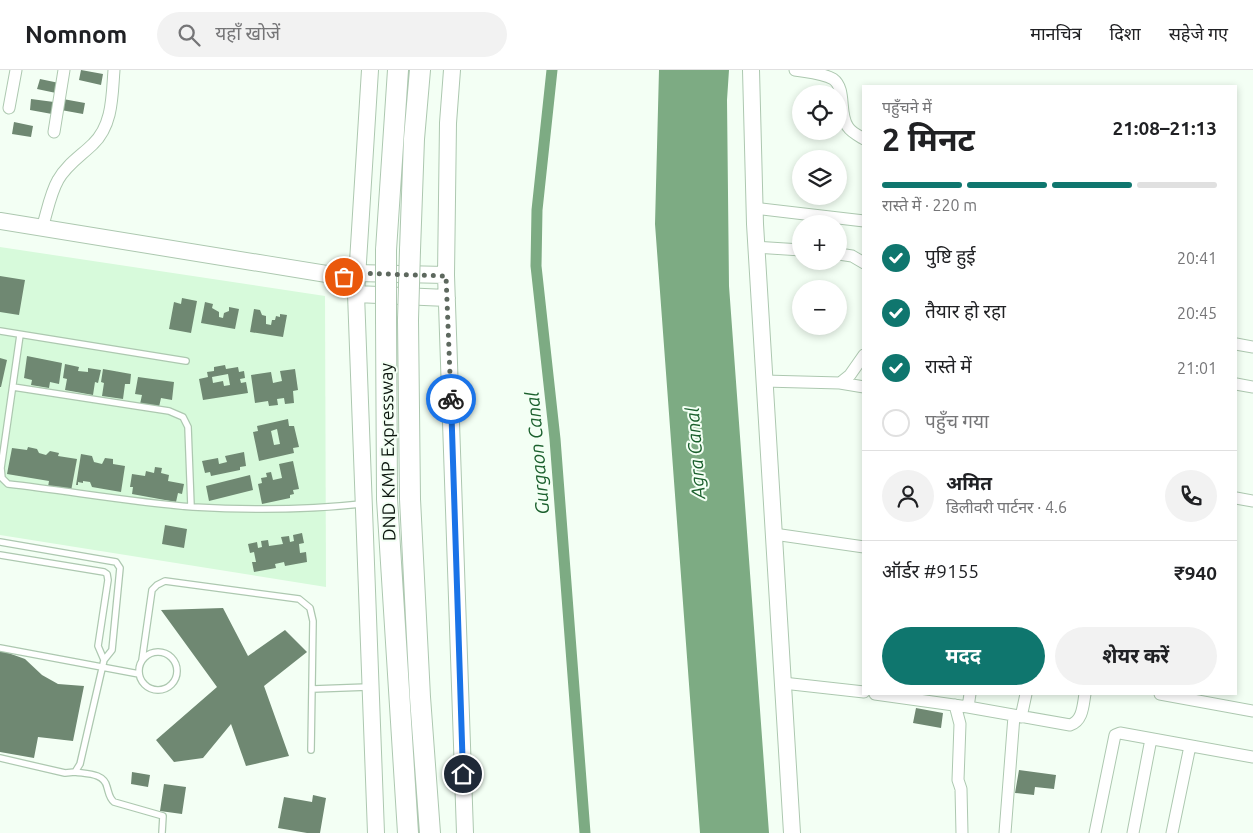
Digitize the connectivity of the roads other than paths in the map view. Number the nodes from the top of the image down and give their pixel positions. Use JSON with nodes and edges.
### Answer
{"nodes":[{"id":1,"x":16,"y":70,"type":"edge"},
{"id":2,"x":64,"y":70,"type":"edge"},
{"id":3,"x":114,"y":70,"type":"edge"},
{"id":4,"x":370,"y":70,"type":"edge"},
{"id":5,"x":398,"y":70,"type":"edge"},
{"id":6,"x":420,"y":70,"type":"edge"},
{"id":7,"x":452,"y":70,"type":"edge"},
{"id":8,"x":751,"y":70,"type":"edge"},
{"id":9,"x":795,"y":70,"type":"edge"},
{"id":10,"x":9,"y":108,"type":"dead end"},
{"id":11,"x":54,"y":132,"type":"dead end"},
{"id":12,"x":862,"y":138,"type":"edge"},
{"id":13,"x":754,"y":208,"type":"junction"},
{"id":14,"x":0,"y":221,"type":"edge"},
{"id":15,"x":862,"y":221,"type":"edge"},
{"id":16,"x":42,"y":228,"type":"junction"},
{"id":17,"x":756,"y":246,"type":"junction"},
{"id":18,"x":792,"y":249,"type":"edge"},
{"id":19,"x":847,"y":255,"type":"edge"},
{"id":20,"x":862,"y":262,"type":"edge"},
{"id":21,"x":350,"y":275,"type":"junction"},
{"id":22,"x":446,"y":276,"type":"junction"},
{"id":23,"x":356,"y":294,"type":"junction"},
{"id":24,"x":447,"y":298,"type":"junction"},
{"id":25,"x":0,"y":332,"type":"edge"},
{"id":26,"x":20,"y":335,"type":"junction"},
{"id":27,"x":1237,"y":344,"type":"edge"},
{"id":28,"x":1253,"y":347,"type":"edge"},
{"id":29,"x":862,"y":358,"type":"edge"},
{"id":30,"x":186,"y":361,"type":"dead end"},
{"id":31,"x":764,"y":381,"type":"junction"},
{"id":32,"x":840,"y":383,"type":"junction"},
{"id":33,"x":1237,"y":384,"type":"edge"},
{"id":34,"x":862,"y":387,"type":"edge"},
{"id":35,"x":1253,"y":387,"type":"edge"},
{"id":36,"x":13,"y":388,"type":"junction"},
{"id":37,"x":1237,"y":498,"type":"edge"},
{"id":38,"x":1253,"y":501,"type":"edge"},
{"id":39,"x":364,"y":504,"type":"junction"},
{"id":40,"x":192,"y":506,"type":"junction"},
{"id":41,"x":774,"y":534,"type":"junction"},
{"id":42,"x":0,"y":542,"type":"edge"},
{"id":43,"x":862,"y":547,"type":"edge"},
{"id":44,"x":0,"y":555,"type":"edge"},
{"id":45,"x":0,"y":648,"type":"edge"},
{"id":46,"x":104,"y":660,"type":"junction"},
{"id":47,"x":142,"y":660,"type":"junction"},
{"id":48,"x":102,"y":668,"type":"junction"},
{"id":49,"x":139,"y":674,"type":"junction"},
{"id":50,"x":783,"y":683,"type":"junction"},
{"id":51,"x":372,"y":687,"type":"junction"},
{"id":52,"x":313,"y":689,"type":"junction"},
{"id":53,"x":862,"y":692,"type":"edge"},
{"id":54,"x":891,"y":695,"type":"edge"},
{"id":55,"x":970,"y":695,"type":"edge"},
{"id":56,"x":1026,"y":695,"type":"edge"},
{"id":57,"x":1085,"y":695,"type":"edge"},
{"id":58,"x":1165,"y":695,"type":"edge"},
{"id":59,"x":924,"y":697,"type":"edge"},
{"id":60,"x":955,"y":705,"type":"junction"},
{"id":61,"x":968,"y":707,"type":"junction"},
{"id":62,"x":1253,"y":711,"type":"edge"},
{"id":63,"x":1018,"y":717,"type":"junction"},
{"id":64,"x":1151,"y":738,"type":"junction"},
{"id":65,"x":1190,"y":746,"type":"junction"},
{"id":66,"x":311,"y":750,"type":"dead end"},
{"id":67,"x":0,"y":758,"type":"edge"},
{"id":68,"x":1253,"y":758,"type":"edge"},
{"id":69,"x":75,"y":772,"type":"junction"},
{"id":70,"x":162,"y":833,"type":"edge"},
{"id":71,"x":376,"y":833,"type":"edge"},
{"id":72,"x":408,"y":833,"type":"edge"},
{"id":73,"x":430,"y":833,"type":"edge"},
{"id":74,"x":466,"y":833,"type":"edge"},
{"id":75,"x":792,"y":833,"type":"edge"},
{"id":76,"x":962,"y":833,"type":"edge"},
{"id":77,"x":1005,"y":833,"type":"edge"},
{"id":78,"x":1095,"y":833,"type":"edge"},
{"id":79,"x":1133,"y":833,"type":"edge"},
{"id":80,"x":1172,"y":833,"type":"edge"}],
"edges":[{"from":1,"to":10,"type":"street"},
{"from":2,"to":11,"type":"street"},
{"from":3,"to":16,"type":"street"},
{"from":4,"to":21,"type":"street"},
{"from":5,"to":72,"type":"highway","name":"DND KMP Expressway","bridge":true},
{"from":6,"to":73,"type":"highway","name":"DND KMP Expressway","bridge":true},
{"from":7,"to":22,"type":"street"},
{"from":8,"to":13,"type":"street"},
{"from":9,"to":12,"type":"street"},
{"from":13,"to":15,"type":"street"},
{"from":13,"to":17,"type":"street"},
{"from":14,"to":16,"type":"street"},
{"from":16,"to":21,"type":"street"},
{"from":17,"to":18,"type":"street"},
{"from":17,"to":31,"type":"street"},
{"from":19,"to":20,"type":"street"},
{"from":21,"to":22,"type":"street"},
{"from":21,"to":23,"type":"street"},
{"from":22,"to":24,"type":"street"},
{"from":23,"to":24,"type":"street"},
{"from":23,"to":39,"type":"street"},
{"from":24,"to":74,"type":"street"},
{"from":25,"to":26,"type":"lane"},
{"from":26,"to":30,"type":"lane"},
{"from":26,"to":36,"type":"lane"},
{"from":27,"to":28,"type":"street"},
{"from":29,"to":32,"type":"street"},
{"from":31,"to":32,"type":"street"},
{"from":31,"to":41,"type":"street"},
{"from":32,"to":34,"type":"street"},
{"from":33,"to":35,"type":"street"},
{"from":36,"to":40,"type":"lane"},
{"from":36,"to":40,"type":"lane"},
{"from":37,"to":38,"type":"street"},
{"from":39,"to":40,"type":"lane"},
{"from":39,"to":51,"type":"street"},
{"from":41,"to":43,"type":"street"},
{"from":41,"to":50,"type":"street"},
{"from":42,"to":46,"type":"lane"},
{"from":44,"to":46,"type":"lane"},
{"from":45,"to":48,"type":"lane"},
{"from":46,"to":48,"type":"lane"},
{"from":47,"to":49,"type":"lane"},
{"from":47,"to":49,"type":"lane"},
{"from":47,"to":52,"type":"lane"},
{"from":48,"to":49,"type":"lane"},
{"from":48,"to":69,"type":"lane"},
{"from":50,"to":53,"type":"street"},
{"from":50,"to":75,"type":"street"},
{"from":51,"to":52,"type":"lane"},
{"from":51,"to":71,"type":"street"},
{"from":52,"to":66,"type":"lane"},
{"from":54,"to":59,"type":"street"},
{"from":55,"to":61,"type":"street"},
{"from":56,"to":63,"type":"street"},
{"from":57,"to":63,"type":"street"},
{"from":58,"to":62,"type":"street"},
{"from":59,"to":60,"type":"street"},
{"from":60,"to":61,"type":"street"},
{"from":60,"to":76,"type":"street"},
{"from":61,"to":63,"type":"street"},
{"from":63,"to":77,"type":"street"},
{"from":64,"to":65,"type":"street"},
{"from":64,"to":78,"type":"street"},
{"from":64,"to":79,"type":"street"},
{"from":65,"to":68,"type":"street"},
{"from":65,"to":80,"type":"street"},
{"from":67,"to":69,"type":"lane"},
{"from":69,"to":70,"type":"lane"}]}
